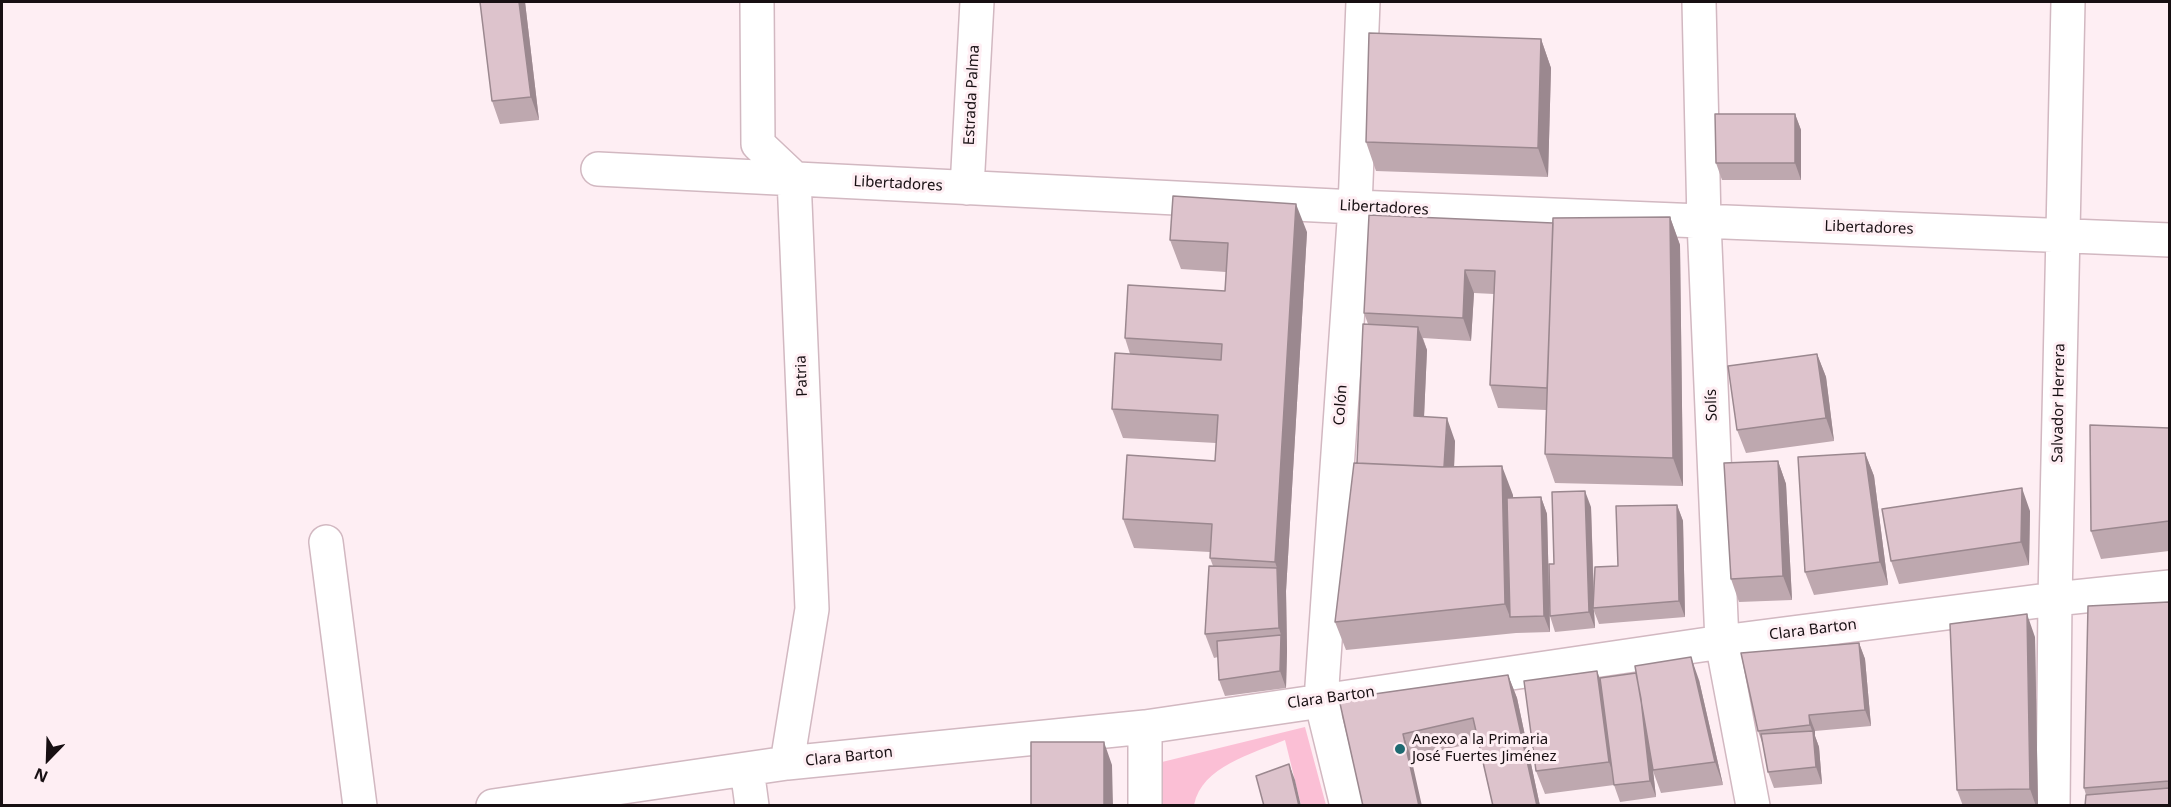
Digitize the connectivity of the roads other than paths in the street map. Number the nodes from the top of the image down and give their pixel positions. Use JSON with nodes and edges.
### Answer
{"nodes":[{"id":1,"x":757,"y":2,"type":"edge"},
{"id":2,"x":977,"y":2,"type":"edge"},
{"id":3,"x":1363,"y":2,"type":"edge"},
{"id":4,"x":1699,"y":2,"type":"edge"},
{"id":5,"x":2068,"y":2,"type":"edge"},
{"id":6,"x":598,"y":169,"type":"dead end"},
{"id":7,"x":794,"y":178,"type":"junction"},
{"id":8,"x":967,"y":189,"type":"junction"},
{"id":9,"x":1355,"y":207,"type":"junction"},
{"id":10,"x":1704,"y":222,"type":"junction"},
{"id":11,"x":2063,"y":236,"type":"junction"},
{"id":12,"x":2169,"y":240,"type":"edge"},
{"id":13,"x":326,"y":542,"type":"dead end"},
{"id":14,"x":2169,"y":587,"type":"edge"},
{"id":15,"x":2055,"y":599,"type":"junction"},
{"id":16,"x":1722,"y":642,"type":"junction"},
{"id":17,"x":1321,"y":700,"type":"junction"},
{"id":18,"x":1145,"y":727,"type":"junction"},
{"id":19,"x":787,"y":763,"type":"junction"},
{"id":20,"x":747,"y":769,"type":"junction"},
{"id":21,"x":360,"y":806,"type":"edge"},
{"id":22,"x":493,"y":806,"type":"edge"},
{"id":23,"x":752,"y":806,"type":"edge"},
{"id":24,"x":1145,"y":806,"type":"edge"},
{"id":25,"x":1347,"y":806,"type":"edge"},
{"id":26,"x":1753,"y":806,"type":"edge"},
{"id":27,"x":2053,"y":806,"type":"edge"}],
"edges":[{"from":1,"to":7,"type":"street"},
{"from":2,"to":8,"type":"street","name":"Estrada Palma"},
{"from":3,"to":9,"type":"street","name":"Colón"},
{"from":4,"to":10,"type":"street","name":"Solís"},
{"from":5,"to":11,"type":"street","name":"Salvador Herrera"},
{"from":6,"to":7,"type":"street","name":"Libertadores"},
{"from":7,"to":8,"type":"street","name":"Libertadores"},
{"from":7,"to":19,"type":"street","name":"Patria"},
{"from":8,"to":9,"type":"street","name":"Libertadores"},
{"from":9,"to":10,"type":"street","name":"Libertadores"},
{"from":9,"to":17,"type":"street","name":"Colón"},
{"from":10,"to":11,"type":"street","name":"Libertadores"},
{"from":10,"to":16,"type":"street","name":"Solís"},
{"from":11,"to":12,"type":"street","name":"Libertadores"},
{"from":11,"to":15,"type":"street","name":"Salvador Herrera"},
{"from":13,"to":21,"type":"street"},
{"from":14,"to":15,"type":"street","name":"Clara Barton"},
{"from":15,"to":16,"type":"street","name":"Clara Barton"},
{"from":15,"to":27,"type":"street","name":"Salvador Herrera"},
{"from":16,"to":17,"type":"street","name":"Clara Barton"},
{"from":16,"to":26,"type":"street","name":"Solís"},
{"from":17,"to":18,"type":"street","name":"Clara Barton"},
{"from":17,"to":25,"type":"street","name":"Colón"},
{"from":18,"to":19,"type":"street","name":"Clara Barton"},
{"from":18,"to":24,"type":"street"},
{"from":19,"to":20,"type":"street","name":"Clara Barton"},
{"from":20,"to":22,"type":"street","name":"Clara Barton"},
{"from":20,"to":23,"type":"street"}]}
